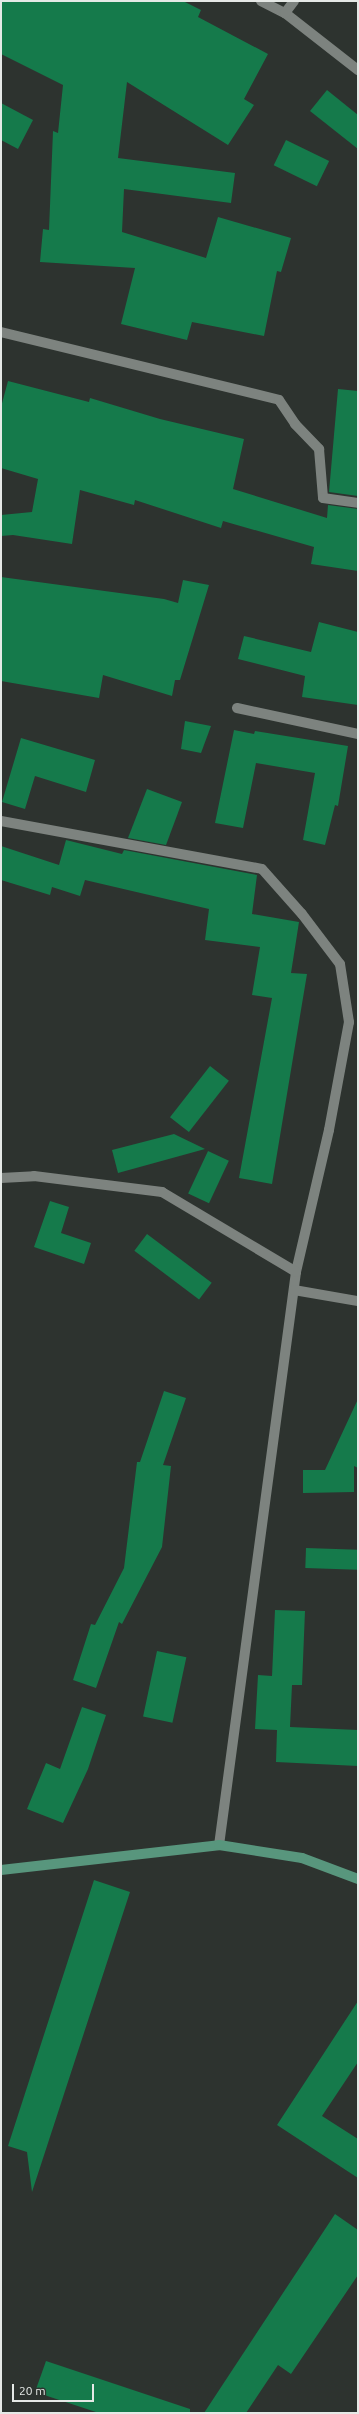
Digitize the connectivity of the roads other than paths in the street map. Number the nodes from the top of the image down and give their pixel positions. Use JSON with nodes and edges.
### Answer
{"nodes":[{"id":1,"x":261,"y":1,"type":"edge"},
{"id":2,"x":294,"y":1,"type":"edge"},
{"id":3,"x":285,"y":13,"type":"junction"},
{"id":4,"x":358,"y":70,"type":"edge"},
{"id":5,"x":1,"y":332,"type":"edge"},
{"id":6,"x":358,"y":503,"type":"edge"},
{"id":7,"x":237,"y":708,"type":"dead end"},
{"id":8,"x":358,"y":734,"type":"edge"},
{"id":9,"x":1,"y":821,"type":"edge"},
{"id":10,"x":1,"y":1178,"type":"edge"},
{"id":11,"x":296,"y":1272,"type":"junction"},
{"id":12,"x":294,"y":1290,"type":"junction"},
{"id":13,"x":358,"y":1301,"type":"edge"},
{"id":14,"x":219,"y":1845,"type":"junction"},
{"id":15,"x":1,"y":1870,"type":"edge"},
{"id":16,"x":358,"y":1879,"type":"edge"}],
"edges":[{"from":1,"to":3,"type":"street"},
{"from":2,"to":3,"type":"street"},
{"from":3,"to":4,"type":"street"},
{"from":5,"to":6,"type":"street"},
{"from":7,"to":8,"type":"street"},
{"from":9,"to":11,"type":"street"},
{"from":10,"to":11,"type":"street"},
{"from":11,"to":12,"type":"street"},
{"from":12,"to":13,"type":"street"},
{"from":12,"to":14,"type":"street"},
{"from":14,"to":15,"type":"street"},
{"from":14,"to":16,"type":"street"}]}
